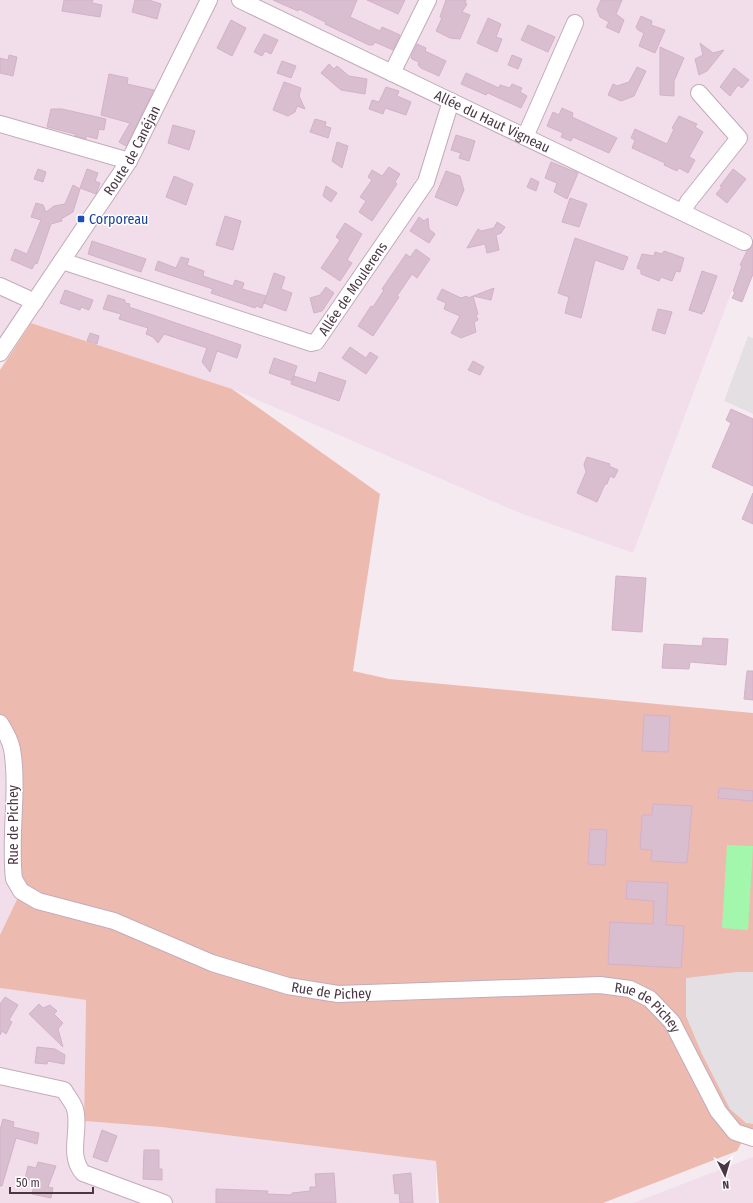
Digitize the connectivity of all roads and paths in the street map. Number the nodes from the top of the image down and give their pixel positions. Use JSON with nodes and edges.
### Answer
{"nodes":[{"id":1,"x":209,"y":0,"type":"edge"},
{"id":2,"x":240,"y":0,"type":"edge"},
{"id":3,"x":428,"y":0,"type":"edge"},
{"id":4,"x":575,"y":23,"type":"dead end"},
{"id":5,"x":392,"y":73,"type":"junction"},
{"id":6,"x":699,"y":93,"type":"dead end"},
{"id":7,"x":451,"y":101,"type":"junction"},
{"id":8,"x":0,"y":124,"type":"edge"},
{"id":9,"x":525,"y":137,"type":"junction"},
{"id":10,"x":129,"y":160,"type":"junction"},
{"id":11,"x":683,"y":212,"type":"junction"},
{"id":12,"x":744,"y":242,"type":"dead end"},
{"id":13,"x":62,"y":261,"type":"junction"},
{"id":14,"x":0,"y":286,"type":"edge"},
{"id":15,"x":35,"y":302,"type":"junction"},
{"id":16,"x":0,"y":353,"type":"edge"},
{"id":17,"x":0,"y":723,"type":"edge"},
{"id":18,"x":0,"y":1076,"type":"edge"},
{"id":19,"x":753,"y":1138,"type":"edge"},
{"id":20,"x":132,"y":1197,"type":"edge"},
{"id":21,"x":164,"y":1203,"type":"edge"}],
"edges":[{"from":1,"to":10,"type":"street","name":"Route de Canéjan"},
{"from":2,"to":5,"type":"street","name":"Allée du Haut Vigneau"},
{"from":3,"to":5,"type":"street"},
{"from":4,"to":9,"type":"street"},
{"from":5,"to":7,"type":"street","name":"Allée du Haut Vigneau"},
{"from":6,"to":11,"type":"street"},
{"from":7,"to":9,"type":"street","name":"Allée du Haut Vigneau"},
{"from":7,"to":13,"type":"street","name":"Allée de Moulerens"},
{"from":8,"to":10,"type":"street"},
{"from":9,"to":11,"type":"street","name":"Allée du Haut Vigneau"},
{"from":10,"to":13,"type":"street","name":"Route de Canéjan"},
{"from":11,"to":12,"type":"street","name":"Allée du Haut Vigneau"},
{"from":13,"to":15,"type":"street","name":"Route de Canéjan"},
{"from":14,"to":15,"type":"street"},
{"from":15,"to":16,"type":"street","name":"Route de Canéjan"},
{"from":17,"to":19,"type":"street","name":"Rue de Pichey"},
{"from":18,"to":20,"type":"street"},
{"from":20,"to":21,"type":"street"}]}
